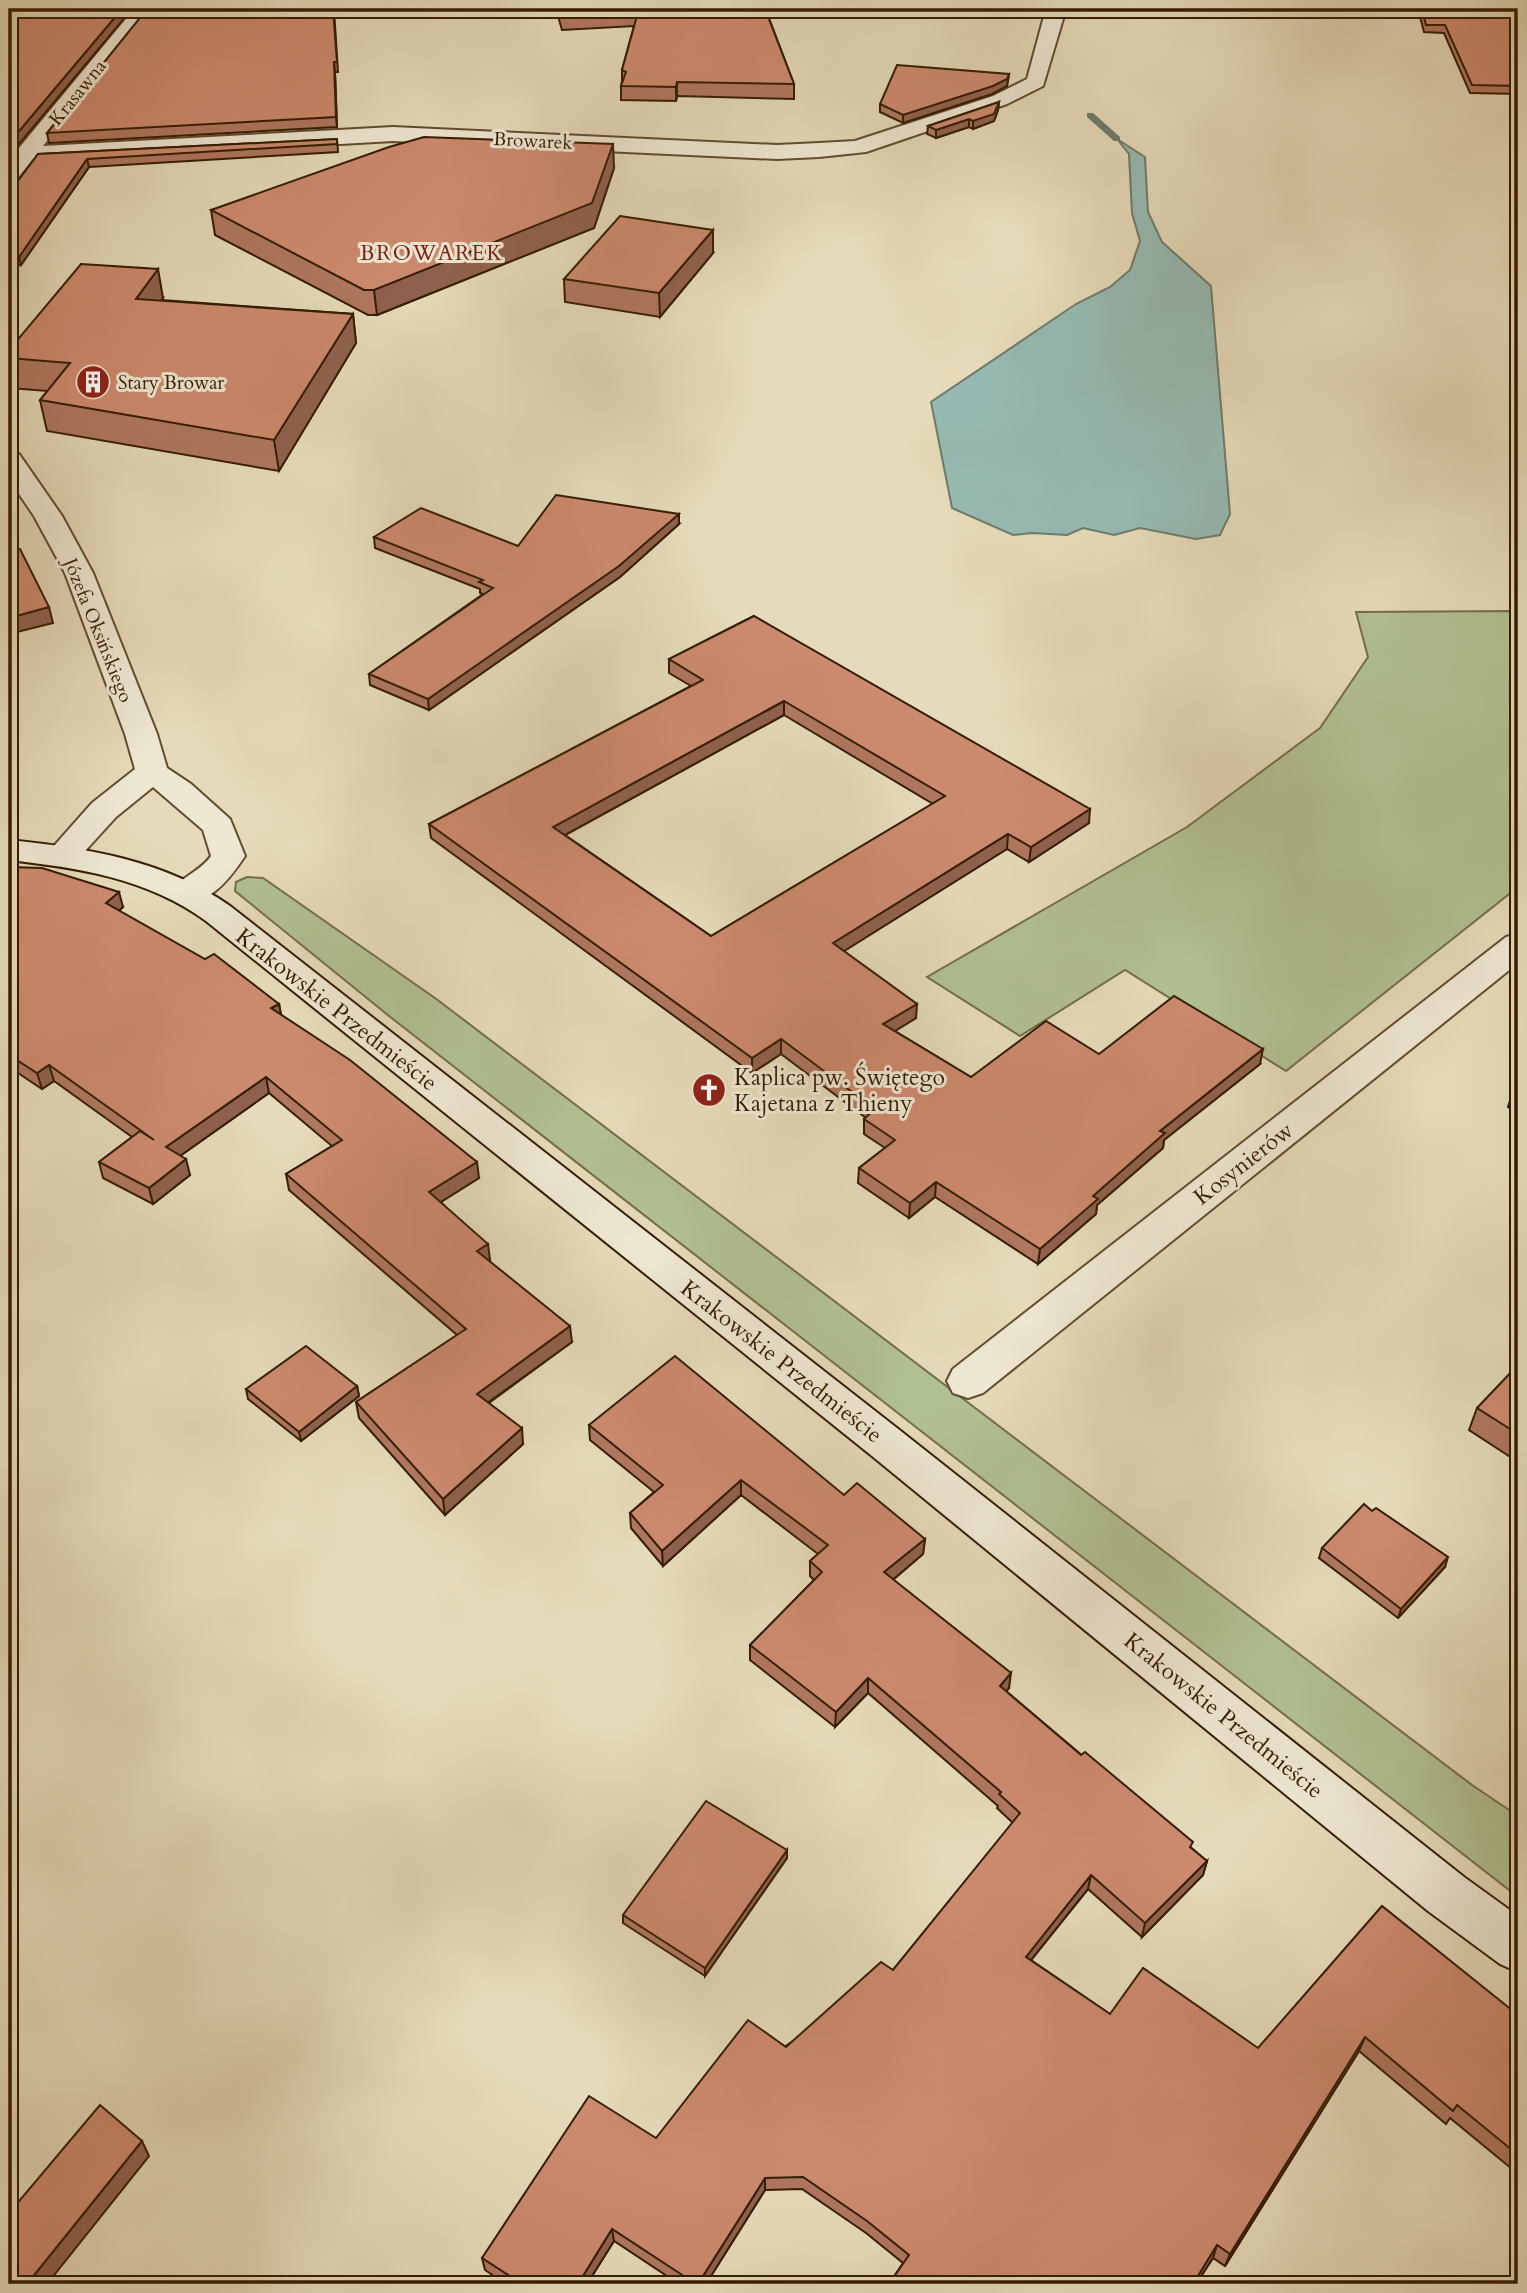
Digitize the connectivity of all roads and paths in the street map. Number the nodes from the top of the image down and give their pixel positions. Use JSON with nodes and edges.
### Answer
{"nodes":[{"id":1,"x":144,"y":9,"type":"edge"},
{"id":2,"x":1056,"y":9,"type":"edge"},
{"id":3,"x":27,"y":152,"type":"junction"},
{"id":4,"x":9,"y":174,"type":"edge"},
{"id":5,"x":9,"y":460,"type":"edge"},
{"id":6,"x":152,"y":772,"type":"junction"},
{"id":7,"x":9,"y":850,"type":"edge"},
{"id":8,"x":63,"y":855,"type":"junction"},
{"id":9,"x":187,"y":893,"type":"junction"},
{"id":10,"x":1518,"y":945,"type":"edge"},
{"id":11,"x":968,"y":1381,"type":"dead end"},
{"id":12,"x":1518,"y":1947,"type":"edge"}],
"edges":[{"from":1,"to":3,"type":"street","name":"Krasawna"},
{"from":2,"to":3,"type":"street","name":"Browarek"},
{"from":3,"to":4,"type":"street","name":"Krasawna"},
{"from":5,"to":6,"type":"street","name":"Józefa Oksińskiego"},
{"from":6,"to":8,"type":"street"},
{"from":6,"to":9,"type":"street"},
{"from":7,"to":8,"type":"street","name":"Krakowskie Przedmieście"},
{"from":8,"to":9,"type":"street","name":"Krakowskie Przedmieście"},
{"from":9,"to":12,"type":"street","name":"Krakowskie Przedmieście"},
{"from":10,"to":11,"type":"street","name":"Kosynierów"}]}
